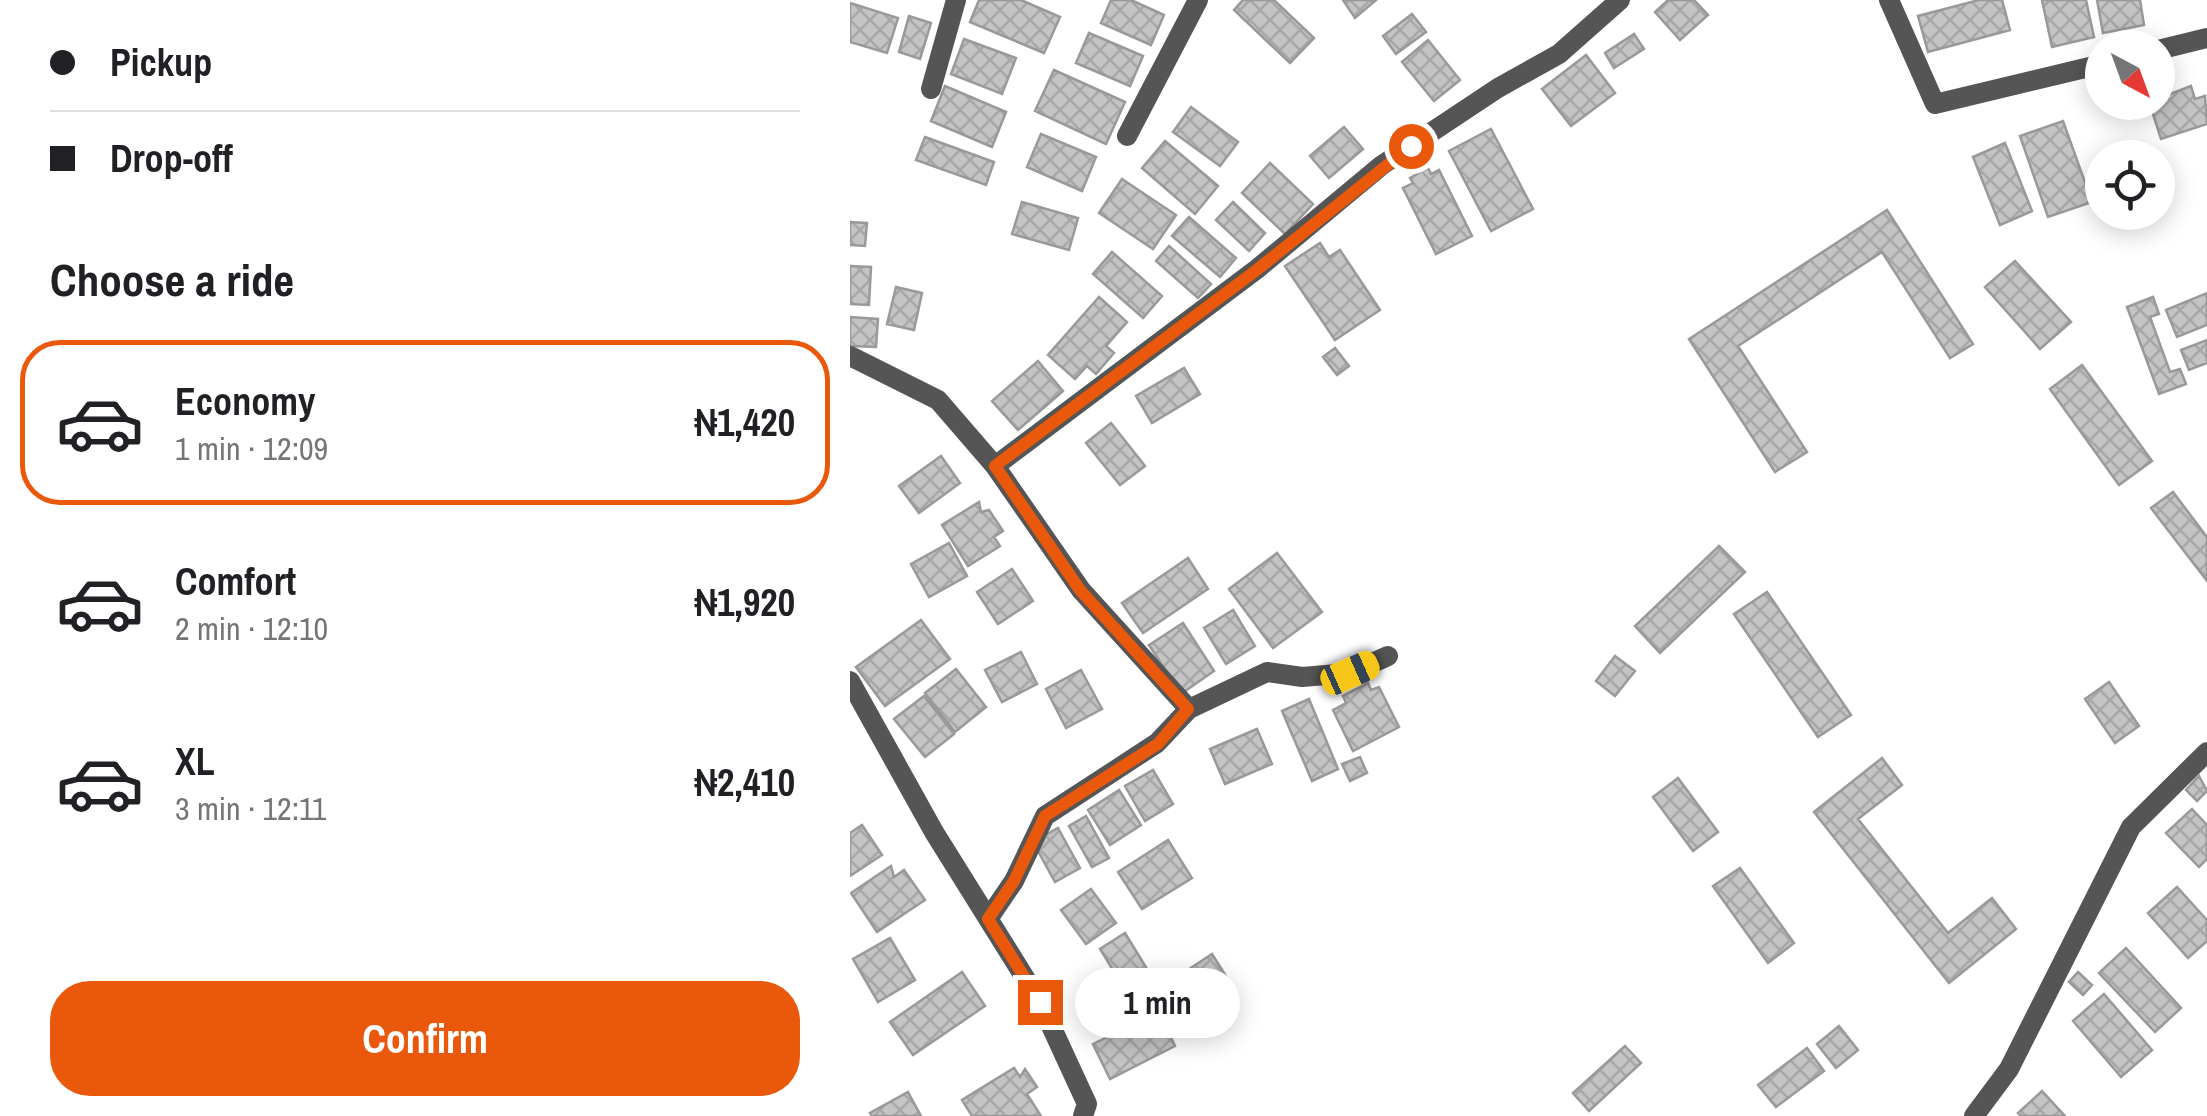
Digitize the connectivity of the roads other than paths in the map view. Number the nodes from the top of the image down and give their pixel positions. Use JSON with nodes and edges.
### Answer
{"nodes":[{"id":1,"x":956,"y":0,"type":"edge"},
{"id":2,"x":1198,"y":0,"type":"edge"},
{"id":3,"x":1890,"y":0,"type":"edge"},
{"id":4,"x":1612,"y":2,"type":"edge"},
{"id":5,"x":2207,"y":38,"type":"edge"},
{"id":6,"x":2175,"y":46,"type":"edge"},
{"id":7,"x":2085,"y":68,"type":"edge"},
{"id":8,"x":931,"y":88,"type":"dead end"},
{"id":9,"x":1127,"y":136,"type":"dead end"},
{"id":10,"x":850,"y":356,"type":"edge"},
{"id":11,"x":995,"y":466,"type":"junction"},
{"id":12,"x":1388,"y":656,"type":"dead end"},
{"id":13,"x":850,"y":680,"type":"edge"},
{"id":14,"x":1188,"y":709,"type":"junction"},
{"id":15,"x":2207,"y":752,"type":"edge"},
{"id":16,"x":988,"y":919,"type":"junction"},
{"id":17,"x":1084,"y":1116,"type":"edge"},
{"id":18,"x":1974,"y":1116,"type":"edge"}],
"edges":[{"from":1,"to":8,"type":"street"},
{"from":2,"to":9,"type":"street"},
{"from":3,"to":7,"type":"street"},
{"from":4,"to":11,"type":"street"},
{"from":5,"to":6,"type":"street"},
{"from":10,"to":11,"type":"street"},
{"from":11,"to":14,"type":"street"},
{"from":12,"to":14,"type":"street"},
{"from":13,"to":16,"type":"street"},
{"from":14,"to":16,"type":"street"},
{"from":15,"to":18,"type":"street"},
{"from":16,"to":17,"type":"street"}]}
